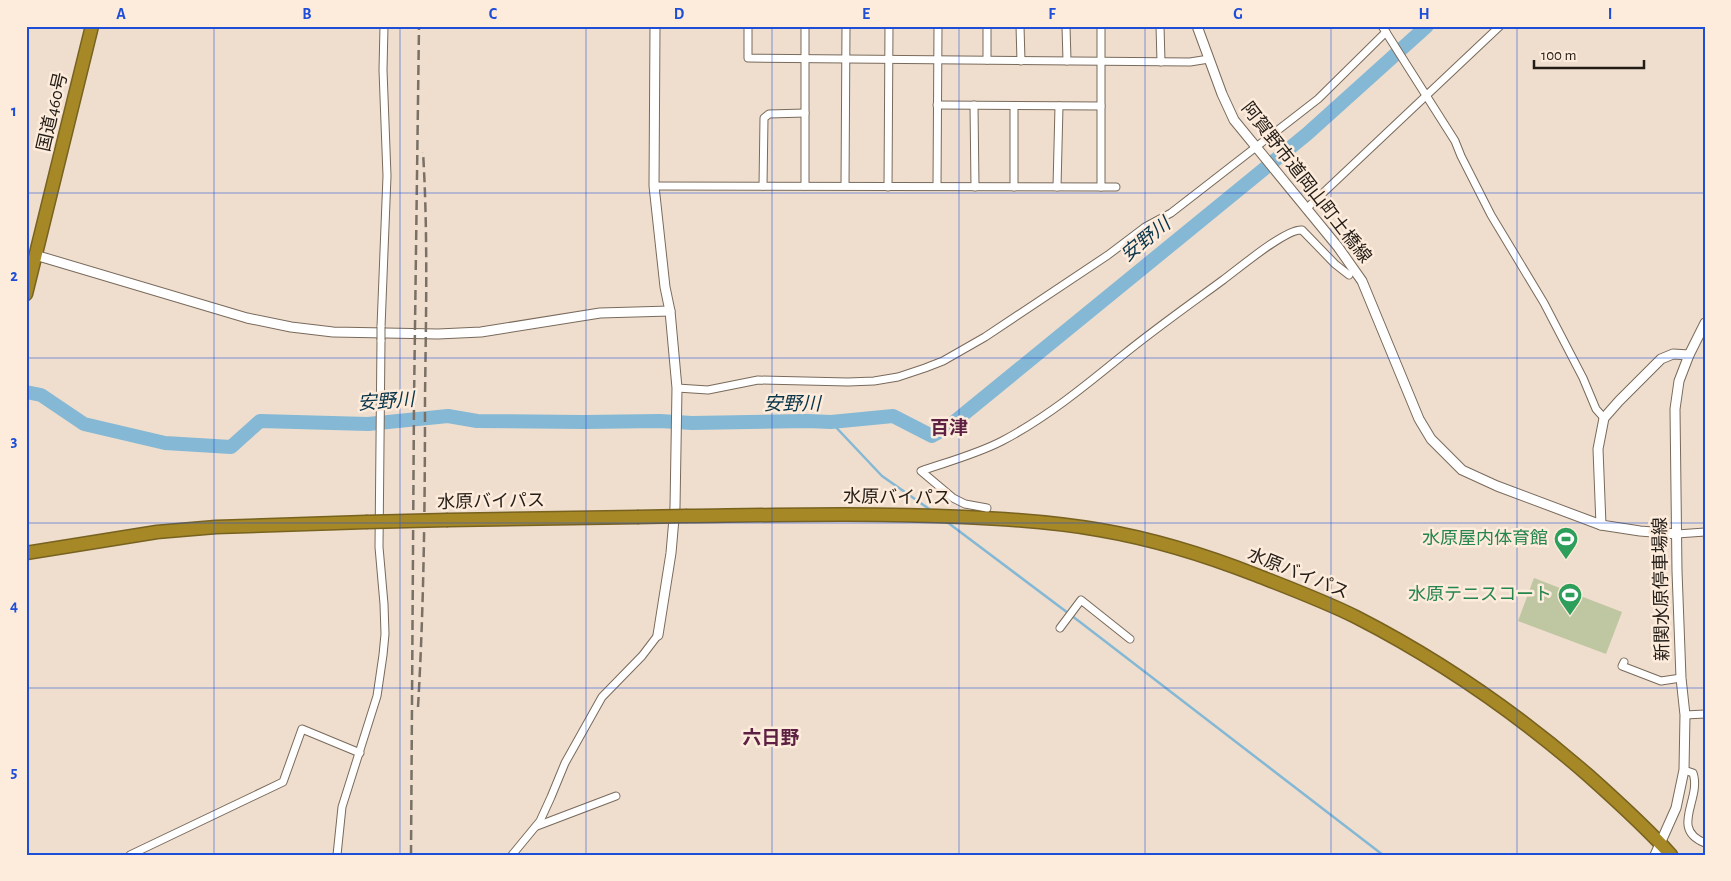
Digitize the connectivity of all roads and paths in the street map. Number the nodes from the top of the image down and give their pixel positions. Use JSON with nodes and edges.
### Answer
{"nodes":[{"id":1,"x":92,"y":26,"type":"edge"},
{"id":2,"x":384,"y":26,"type":"edge"},
{"id":3,"x":655,"y":26,"type":"edge"},
{"id":4,"x":748,"y":26,"type":"edge"},
{"id":5,"x":805,"y":26,"type":"edge"},
{"id":6,"x":846,"y":26,"type":"edge"},
{"id":7,"x":889,"y":26,"type":"edge"},
{"id":8,"x":938,"y":26,"type":"edge"},
{"id":9,"x":987,"y":26,"type":"edge"},
{"id":10,"x":1020,"y":26,"type":"edge"},
{"id":11,"x":1066,"y":26,"type":"edge"},
{"id":12,"x":1101,"y":26,"type":"edge"},
{"id":13,"x":1160,"y":26,"type":"edge"},
{"id":14,"x":1197,"y":26,"type":"edge"},
{"id":15,"x":1500,"y":26,"type":"edge"},
{"id":16,"x":1385,"y":32,"type":"edge"},
{"id":17,"x":805,"y":58,"type":"junction"},
{"id":18,"x":846,"y":59,"type":"junction"},
{"id":19,"x":889,"y":59,"type":"junction"},
{"id":20,"x":1209,"y":59,"type":"junction"},
{"id":21,"x":938,"y":60,"type":"junction"},
{"id":22,"x":987,"y":60,"type":"junction"},
{"id":23,"x":1020,"y":61,"type":"junction"},
{"id":24,"x":1067,"y":61,"type":"junction"},
{"id":25,"x":1101,"y":62,"type":"junction"},
{"id":26,"x":1161,"y":62,"type":"junction"},
{"id":27,"x":1426,"y":94,"type":"junction"},
{"id":28,"x":937,"y":105,"type":"junction"},
{"id":29,"x":974,"y":105,"type":"junction"},
{"id":30,"x":1014,"y":106,"type":"junction"},
{"id":31,"x":1059,"y":106,"type":"junction"},
{"id":32,"x":1101,"y":106,"type":"junction"},
{"id":33,"x":805,"y":113,"type":"junction"},
{"id":34,"x":1259,"y":152,"type":"junction"},
{"id":35,"x":654,"y":186,"type":"junction"},
{"id":36,"x":763,"y":186,"type":"junction"},
{"id":37,"x":805,"y":186,"type":"junction"},
{"id":38,"x":845,"y":186,"type":"junction"},
{"id":39,"x":888,"y":186,"type":"junction"},
{"id":40,"x":937,"y":186,"type":"junction"},
{"id":41,"x":975,"y":187,"type":"junction"},
{"id":42,"x":1014,"y":187,"type":"junction"},
{"id":43,"x":1057,"y":187,"type":"junction"},
{"id":44,"x":1101,"y":187,"type":"junction"},
{"id":45,"x":1116,"y":187,"type":"dead end"},
{"id":46,"x":1303,"y":205,"type":"junction"},
{"id":47,"x":35,"y":255,"type":"junction"},
{"id":48,"x":1349,"y":275,"type":"dead end"},
{"id":49,"x":26,"y":294,"type":"edge"},
{"id":50,"x":670,"y":311,"type":"junction"},
{"id":51,"x":1705,"y":323,"type":"edge"},
{"id":52,"x":1689,"y":355,"type":"junction"},
{"id":53,"x":677,"y":388,"type":"junction"},
{"id":54,"x":1604,"y":418,"type":"junction"},
{"id":55,"x":987,"y":508,"type":"dead end"},
{"id":56,"x":1601,"y":524,"type":"junction"},
{"id":57,"x":1705,"y":532,"type":"edge"},
{"id":58,"x":1677,"y":534,"type":"junction"},
{"id":59,"x":26,"y":553,"type":"edge"},
{"id":60,"x":1060,"y":628,"type":"dead end"},
{"id":61,"x":658,"y":631,"type":"joint"},
{"id":62,"x":1130,"y":639,"type":"dead end"},
{"id":63,"x":1624,"y":662,"type":"dead end"},
{"id":64,"x":1681,"y":678,"type":"junction"},
{"id":65,"x":1705,"y":714,"type":"edge"},
{"id":66,"x":1685,"y":715,"type":"junction"},
{"id":67,"x":360,"y":753,"type":"junction"},
{"id":68,"x":1684,"y":770,"type":"junction"},
{"id":69,"x":616,"y":796,"type":"dead end"},
{"id":70,"x":537,"y":826,"type":"junction"},
{"id":71,"x":1660,"y":842,"type":"junction"},
{"id":72,"x":1705,"y":843,"type":"edge"},
{"id":73,"x":130,"y":855,"type":"edge"},
{"id":74,"x":337,"y":855,"type":"edge"},
{"id":75,"x":512,"y":855,"type":"edge"},
{"id":76,"x":1655,"y":855,"type":"edge"},
{"id":77,"x":1671,"y":855,"type":"edge"}],
"edges":[{"from":1,"to":47,"type":"highway","name":"国道460号"},
{"from":2,"to":67,"type":"street","bridge":true},
{"from":3,"to":35,"type":"street"},
{"from":4,"to":17,"type":"street"},
{"from":5,"to":17,"type":"street"},
{"from":6,"to":18,"type":"street"},
{"from":7,"to":19,"type":"street"},
{"from":8,"to":21,"type":"street"},
{"from":9,"to":22,"type":"street"},
{"from":10,"to":23,"type":"street"},
{"from":11,"to":24,"type":"street"},
{"from":12,"to":25,"type":"street"},
{"from":13,"to":26,"type":"street"},
{"from":14,"to":20,"type":"street","name":"阿賀野市道岡山町土橋線"},
{"from":15,"to":27,"type":"street"},
{"from":16,"to":27,"type":"street"},
{"from":16,"to":34,"type":"street"},
{"from":17,"to":18,"type":"street"},
{"from":17,"to":33,"type":"street"},
{"from":18,"to":19,"type":"street"},
{"from":18,"to":38,"type":"street"},
{"from":19,"to":21,"type":"street"},
{"from":19,"to":39,"type":"street"},
{"from":20,"to":26,"type":"street"},
{"from":20,"to":34,"type":"street","name":"阿賀野市道岡山町土橋線"},
{"from":21,"to":22,"type":"street"},
{"from":21,"to":28,"type":"street"},
{"from":22,"to":23,"type":"street"},
{"from":23,"to":24,"type":"street"},
{"from":24,"to":25,"type":"street"},
{"from":25,"to":26,"type":"street"},
{"from":25,"to":32,"type":"street"},
{"from":27,"to":46,"type":"street"},
{"from":27,"to":54,"type":"street"},
{"from":28,"to":29,"type":"street"},
{"from":28,"to":40,"type":"street"},
{"from":29,"to":30,"type":"street"},
{"from":29,"to":41,"type":"street"},
{"from":30,"to":31,"type":"street"},
{"from":30,"to":42,"type":"street"},
{"from":31,"to":32,"type":"street"},
{"from":31,"to":43,"type":"street"},
{"from":32,"to":44,"type":"street"},
{"from":33,"to":36,"type":"street"},
{"from":33,"to":37,"type":"street"},
{"from":34,"to":46,"type":"street","name":"阿賀野市道岡山町土橋線"},
{"from":34,"to":53,"type":"street"},
{"from":35,"to":36,"type":"street"},
{"from":35,"to":50,"type":"street"},
{"from":36,"to":37,"type":"street"},
{"from":37,"to":38,"type":"street"},
{"from":38,"to":39,"type":"street"},
{"from":39,"to":40,"type":"street"},
{"from":40,"to":41,"type":"street"},
{"from":41,"to":42,"type":"street"},
{"from":42,"to":43,"type":"street"},
{"from":43,"to":44,"type":"street"},
{"from":44,"to":45,"type":"street"},
{"from":46,"to":56,"type":"street","name":"阿賀野市道岡山町土橋線"},
{"from":47,"to":49,"type":"highway","name":"国道460号"},
{"from":47,"to":50,"type":"street"},
{"from":48,"to":55,"type":"street"},
{"from":50,"to":53,"type":"street"},
{"from":51,"to":52,"type":"street","name":"新関水原停車場線"},
{"from":52,"to":54,"type":"street"},
{"from":52,"to":58,"type":"street","name":"新関水原停車場線"},
{"from":53,"to":61,"type":"street"},
{"from":54,"to":56,"type":"street"},
{"from":56,"to":58,"type":"street","name":"阿賀野市道岡山町土橋線"},
{"from":57,"to":58,"type":"street"},
{"from":58,"to":64,"type":"street","name":"新関水原停車場線"},
{"from":59,"to":71,"type":"highway","name":"水原バイパス","bridge":true},
{"from":60,"to":62,"type":"street"},
{"from":61,"to":70,"type":"street"},
{"from":63,"to":64,"type":"street"},
{"from":64,"to":66,"type":"street","name":"新関水原停車場線"},
{"from":65,"to":66,"type":"street"},
{"from":66,"to":68,"type":"street","name":"新関水原停車場線"},
{"from":67,"to":73,"type":"street"},
{"from":67,"to":74,"type":"street"},
{"from":68,"to":71,"type":"street","name":"新関水原停車場線"},
{"from":68,"to":72,"type":"street"},
{"from":69,"to":70,"type":"street"},
{"from":70,"to":75,"type":"street"},
{"from":71,"to":76,"type":"street","name":"新関水原停車場線"},
{"from":71,"to":77,"type":"highway","name":"水原バイパス"}]}
